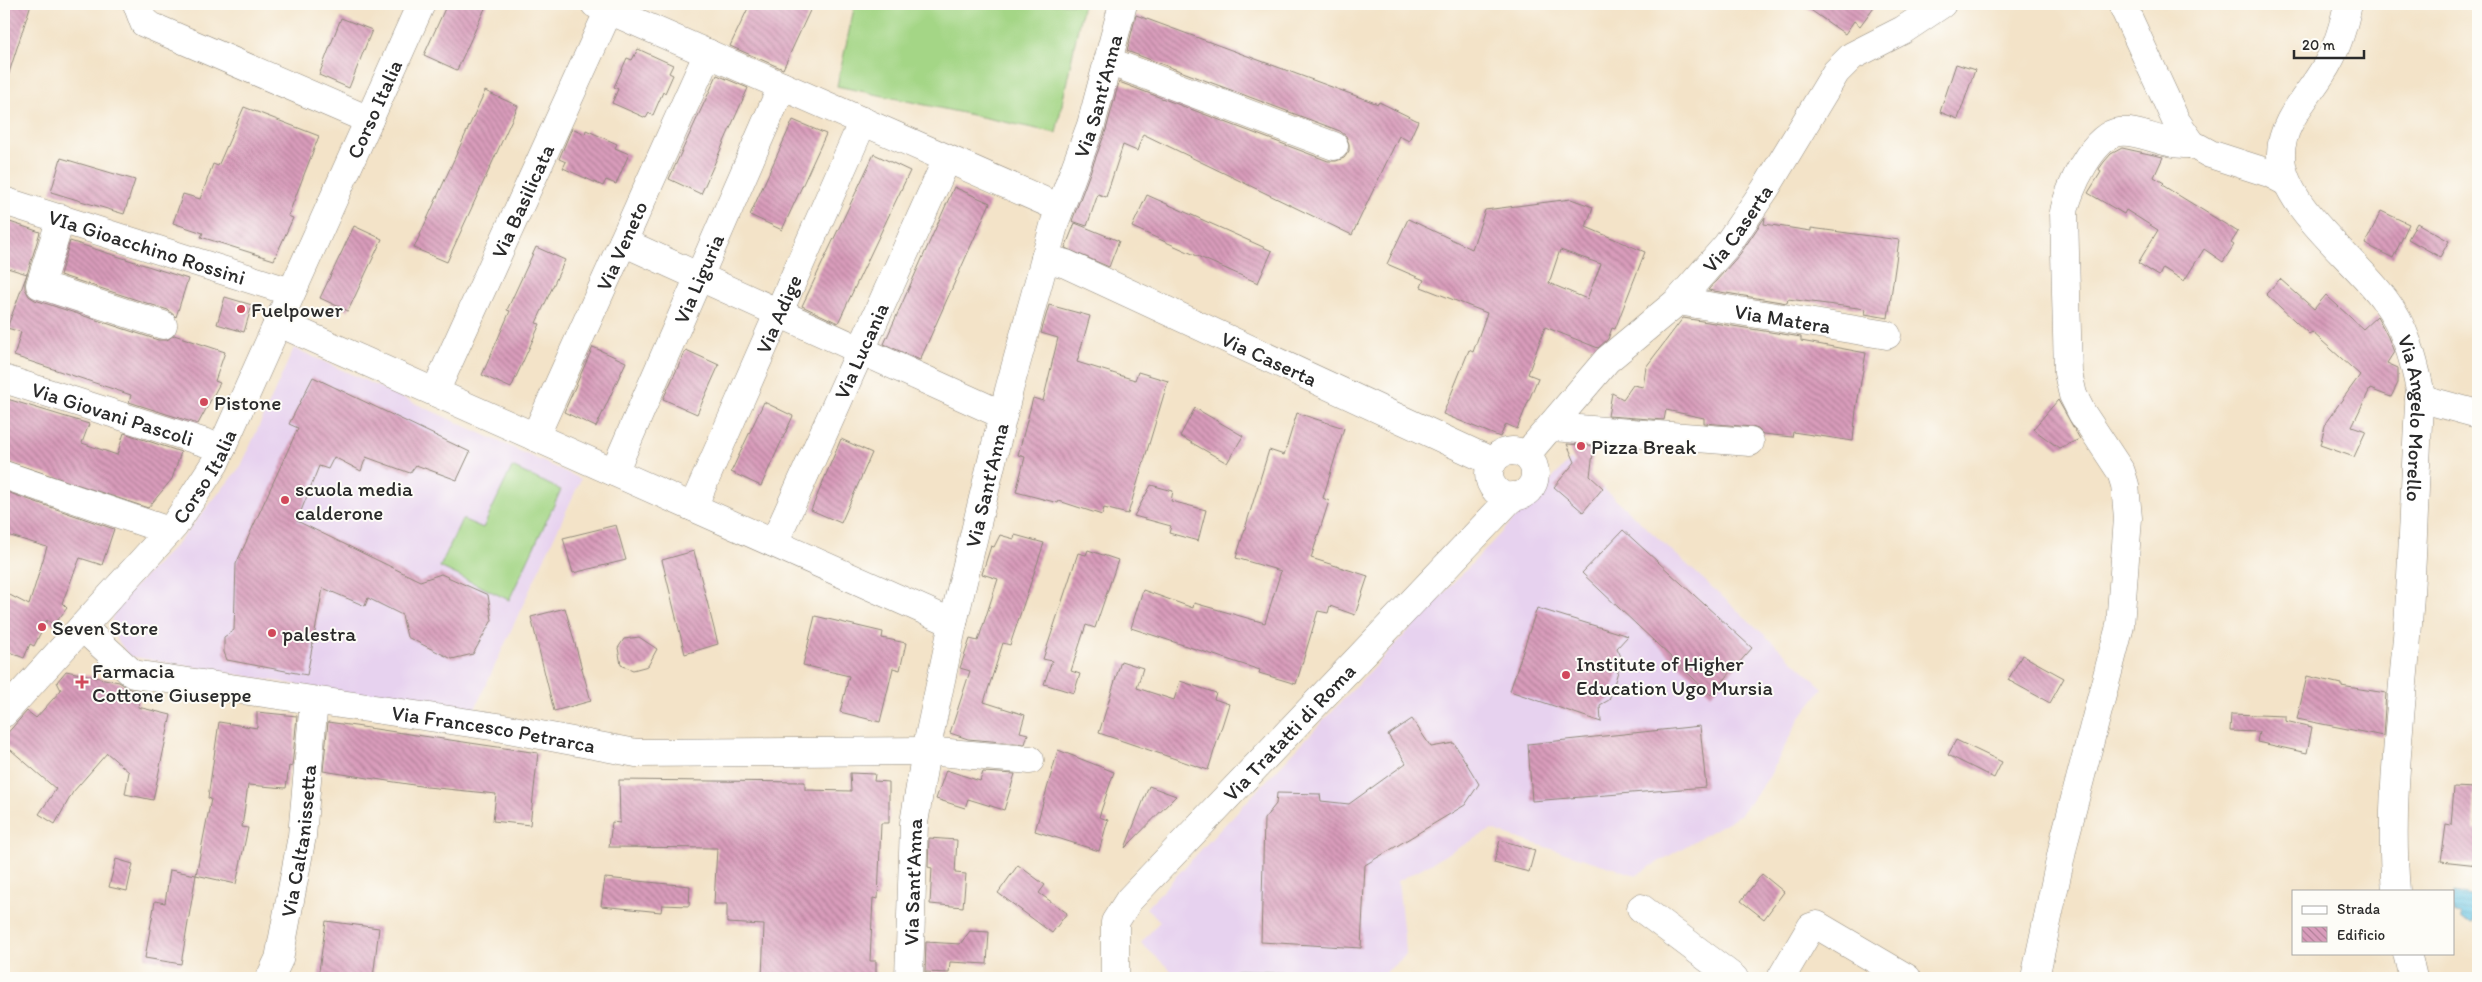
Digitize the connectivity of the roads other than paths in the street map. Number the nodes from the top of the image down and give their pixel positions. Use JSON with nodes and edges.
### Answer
{"nodes":[{"id":1,"x":137,"y":4,"type":"edge"},
{"id":2,"x":421,"y":4,"type":"edge"},
{"id":3,"x":1123,"y":4,"type":"edge"},
{"id":4,"x":1942,"y":4,"type":"edge"},
{"id":5,"x":2122,"y":4,"type":"edge"},
{"id":6,"x":2348,"y":4,"type":"edge"},
{"id":7,"x":602,"y":7,"type":"edge"},
{"id":8,"x":708,"y":53,"type":"junction"},
{"id":9,"x":1108,"y":61,"type":"junction"},
{"id":10,"x":782,"y":86,"type":"junction"},
{"id":11,"x":368,"y":120,"type":"junction"},
{"id":12,"x":863,"y":121,"type":"junction"},
{"id":13,"x":2192,"y":144,"type":"junction"},
{"id":14,"x":1334,"y":146,"type":"dead end"},
{"id":15,"x":947,"y":158,"type":"junction"},
{"id":16,"x":2286,"y":182,"type":"junction"},
{"id":17,"x":4,"y":200,"type":"edge"},
{"id":18,"x":1060,"y":208,"type":"junction"},
{"id":19,"x":60,"y":218,"type":"junction"},
{"id":20,"x":623,"y":242,"type":"junction"},
{"id":21,"x":1045,"y":258,"type":"junction"},
{"id":22,"x":699,"y":277,"type":"junction"},
{"id":23,"x":291,"y":292,"type":"junction"},
{"id":24,"x":1678,"y":301,"type":"junction"},
{"id":25,"x":778,"y":313,"type":"junction"},
{"id":26,"x":277,"y":322,"type":"junction"},
{"id":27,"x":163,"y":325,"type":"dead end"},
{"id":28,"x":1887,"y":334,"type":"dead end"},
{"id":29,"x":861,"y":350,"type":"junction"},
{"id":30,"x":4,"y":379,"type":"edge"},
{"id":31,"x":435,"y":392,"type":"junction"},
{"id":32,"x":2419,"y":398,"type":"junction"},
{"id":33,"x":2478,"y":414,"type":"edge"},
{"id":34,"x":1003,"y":415,"type":"junction"},
{"id":35,"x":1552,"y":427,"type":"junction"},
{"id":36,"x":535,"y":437,"type":"junction"},
{"id":37,"x":1750,"y":442,"type":"dead end"},
{"id":38,"x":222,"y":448,"type":"junction"},
{"id":39,"x":1526,"y":455,"type":"junction"},
{"id":40,"x":1492,"y":462,"type":"junction"},
{"id":41,"x":614,"y":472,"type":"junction"},
{"id":42,"x":4,"y":475,"type":"edge"},
{"id":43,"x":1509,"y":501,"type":"junction"},
{"id":44,"x":693,"y":507,"type":"junction"},
{"id":45,"x":169,"y":531,"type":"junction"},
{"id":46,"x":774,"y":543,"type":"junction"},
{"id":47,"x":953,"y":622,"type":"junction"},
{"id":48,"x":82,"y":627,"type":"junction"},
{"id":49,"x":314,"y":701,"type":"junction"},
{"id":50,"x":4,"y":713,"type":"edge"},
{"id":51,"x":926,"y":751,"type":"junction"},
{"id":52,"x":1030,"y":760,"type":"dead end"},
{"id":53,"x":2396,"y":890,"type":"edge"},
{"id":54,"x":1641,"y":908,"type":"dead end"},
{"id":55,"x":2407,"y":954,"type":"edge"},
{"id":56,"x":270,"y":978,"type":"edge"},
{"id":57,"x":909,"y":978,"type":"edge"},
{"id":58,"x":1115,"y":978,"type":"edge"},
{"id":59,"x":1734,"y":978,"type":"edge"},
{"id":60,"x":1781,"y":978,"type":"edge"},
{"id":61,"x":1907,"y":978,"type":"edge"},
{"id":62,"x":2035,"y":978,"type":"edge"},
{"id":63,"x":2413,"y":978,"type":"edge"}],
"edges":[{"from":1,"to":11,"type":"street"},
{"from":2,"to":11,"type":"street","name":"Corso Italia"},
{"from":3,"to":9,"type":"street","name":"Via Sant'Anna"},
{"from":4,"to":24,"type":"street","name":"Via Caserta"},
{"from":5,"to":13,"type":"street"},
{"from":6,"to":16,"type":"street","name":"Via Angelo Morello"},
{"from":7,"to":8,"type":"street"},
{"from":7,"to":31,"type":"street","name":"Via Basilicata"},
{"from":8,"to":10,"type":"street"},
{"from":8,"to":20,"type":"street","name":"Via Veneto"},
{"from":9,"to":14,"type":"street"},
{"from":9,"to":18,"type":"street","name":"Via Sant'Anna"},
{"from":10,"to":12,"type":"street"},
{"from":10,"to":22,"type":"street","name":"Via Liguria"},
{"from":11,"to":23,"type":"street","name":"Corso Italia"},
{"from":12,"to":15,"type":"street"},
{"from":12,"to":25,"type":"street","name":"Via Adige"},
{"from":13,"to":16,"type":"street"},
{"from":13,"to":62,"type":"street"},
{"from":15,"to":18,"type":"street"},
{"from":15,"to":29,"type":"street","name":"Via Lucania"},
{"from":16,"to":32,"type":"street","name":"Via Angelo Morello"},
{"from":17,"to":19,"type":"street","name":"VIa Gioacchino Rossini"},
{"from":18,"to":21,"type":"street","name":"Via Sant'Anna"},
{"from":19,"to":23,"type":"street","name":"VIa Gioacchino Rossini"},
{"from":19,"to":27,"type":"street"},
{"from":20,"to":22,"type":"street"},
{"from":20,"to":36,"type":"street","name":"Via Veneto"},
{"from":21,"to":34,"type":"street","name":"Via Sant'Anna"},
{"from":21,"to":40,"type":"street","name":"Via Caserta"},
{"from":22,"to":25,"type":"street"},
{"from":22,"to":41,"type":"street","name":"Via Liguria"},
{"from":23,"to":26,"type":"street","name":"Corso Italia"},
{"from":24,"to":28,"type":"street","name":"Via Matera"},
{"from":24,"to":35,"type":"street","name":"Via Caserta"},
{"from":25,"to":29,"type":"street"},
{"from":25,"to":44,"type":"street","name":"Via Adige"},
{"from":26,"to":31,"type":"street"},
{"from":26,"to":38,"type":"street","name":"Corso Italia"},
{"from":29,"to":34,"type":"street"},
{"from":29,"to":46,"type":"street","name":"Via Lucania"},
{"from":30,"to":38,"type":"street","name":"Via Giovani Pascoli"},
{"from":31,"to":36,"type":"street"},
{"from":32,"to":33,"type":"street"},
{"from":32,"to":53,"type":"street","name":"Via Angelo Morello"},
{"from":34,"to":47,"type":"street","name":"Via Sant'Anna"},
{"from":35,"to":37,"type":"street"},
{"from":35,"to":39,"type":"street","name":"Via Caserta"},
{"from":36,"to":41,"type":"street"},
{"from":38,"to":45,"type":"street","name":"Corso Italia"},
{"from":39,"to":40,"type":"street"},
{"from":39,"to":43,"type":"street"},
{"from":40,"to":43,"type":"street"},
{"from":41,"to":44,"type":"street"},
{"from":42,"to":45,"type":"street"},
{"from":43,"to":58,"type":"street","name":"Via Tratatti di Roma"},
{"from":44,"to":46,"type":"street"},
{"from":45,"to":48,"type":"street","name":"Corso Italia"},
{"from":46,"to":47,"type":"street"},
{"from":47,"to":51,"type":"street","name":"Via Sant'Anna"},
{"from":48,"to":49,"type":"street","name":"Via Francesco Petrarca"},
{"from":48,"to":50,"type":"street","name":"Corso Italia"},
{"from":49,"to":51,"type":"street","name":"Via Francesco Petrarca"},
{"from":49,"to":56,"type":"street","name":"Via Caltanissetta"},
{"from":51,"to":52,"type":"street","name":"Via Francesco Petrarca"},
{"from":51,"to":57,"type":"street","name":"Via Sant'Anna"},
{"from":54,"to":59,"type":"street"},
{"from":55,"to":63,"type":"street"},
{"from":60,"to":61,"type":"street"}]}
